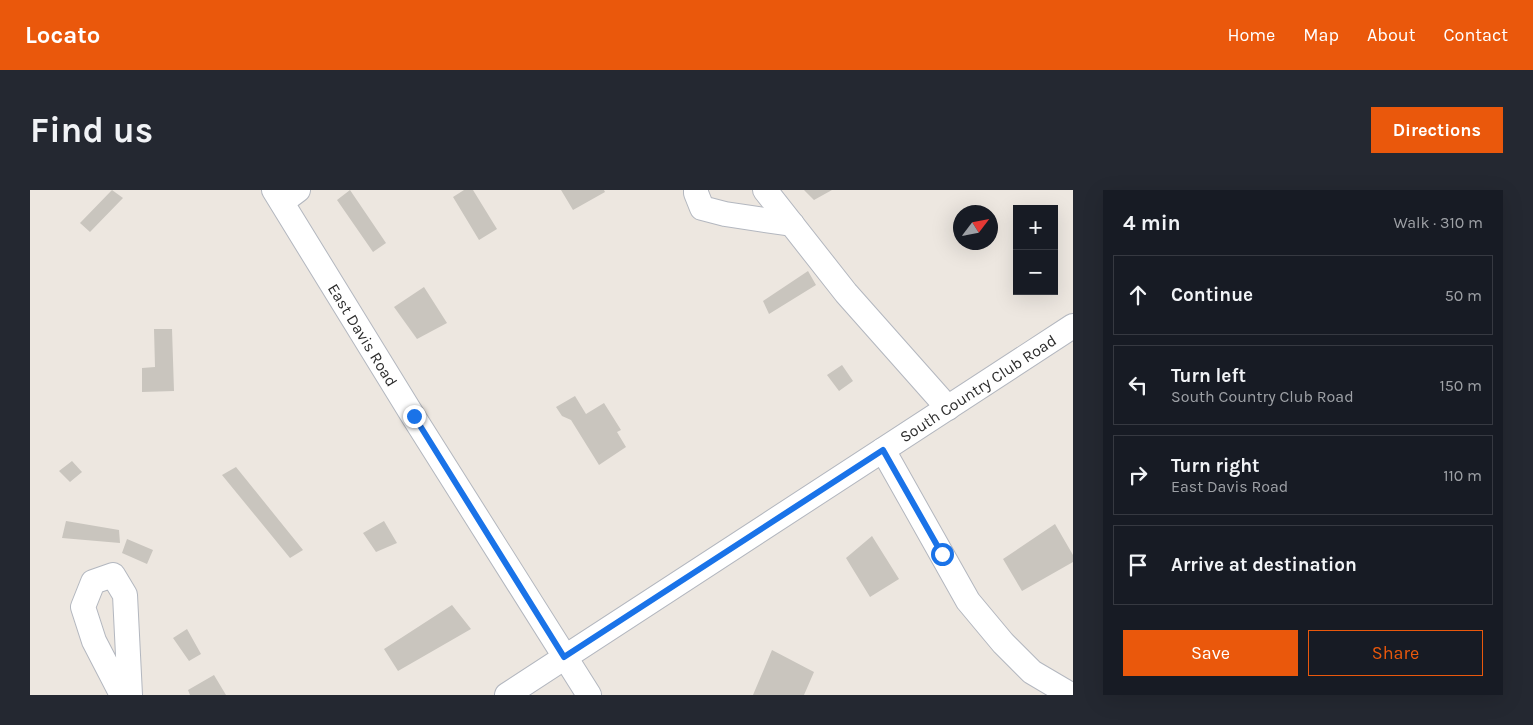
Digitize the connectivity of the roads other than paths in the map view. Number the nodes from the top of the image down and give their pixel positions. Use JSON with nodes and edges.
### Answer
{"nodes":[{"id":1,"x":696,"y":190,"type":"edge"},
{"id":2,"x":765,"y":190,"type":"edge"},
{"id":3,"x":286,"y":199,"type":"edge"},
{"id":4,"x":792,"y":224,"type":"junction"},
{"id":5,"x":1073,"y":326,"type":"edge"},
{"id":6,"x":948,"y":408,"type":"junction"},
{"id":7,"x":883,"y":450,"type":"junction"},
{"id":8,"x":564,"y":657,"type":"junction"},
{"id":9,"x":122,"y":695,"type":"edge"},
{"id":10,"x":130,"y":695,"type":"edge"},
{"id":11,"x":507,"y":695,"type":"edge"},
{"id":12,"x":589,"y":695,"type":"edge"},
{"id":13,"x":1071,"y":695,"type":"edge"}],
"edges":[{"from":1,"to":4,"type":"street"},
{"from":2,"to":4,"type":"street"},
{"from":3,"to":8,"type":"street","name":"East Davis Road"},
{"from":4,"to":6,"type":"street"},
{"from":5,"to":6,"type":"street","name":"South Country Club Road"},
{"from":6,"to":7,"type":"street","name":"South Country Club Road"},
{"from":7,"to":8,"type":"street","name":"South Country Club Road"},
{"from":7,"to":13,"type":"street"},
{"from":8,"to":11,"type":"street","name":"South Country Club Road"},
{"from":8,"to":12,"type":"street","name":"East Davis Road"},
{"from":9,"to":10,"type":"street"}]}
